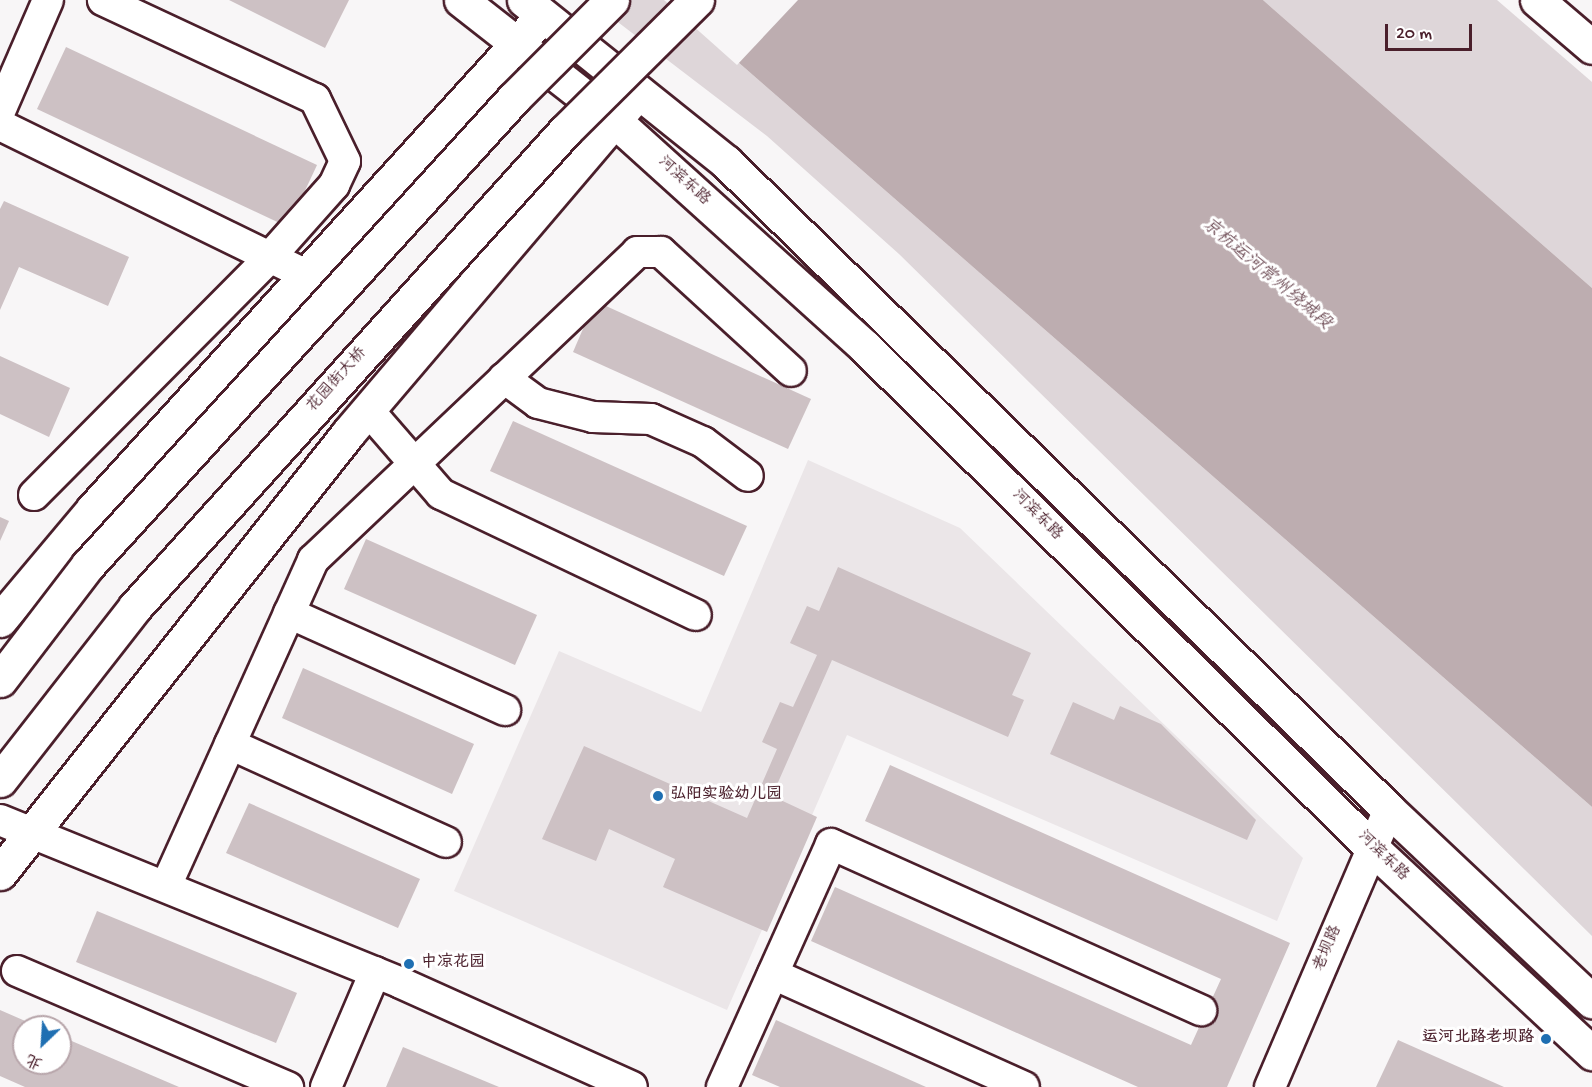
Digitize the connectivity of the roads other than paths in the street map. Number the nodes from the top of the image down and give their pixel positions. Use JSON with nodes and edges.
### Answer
{"nodes":[{"id":1,"x":48,"y":0,"type":"edge"},
{"id":2,"x":103,"y":0,"type":"edge"},
{"id":3,"x":462,"y":0,"type":"edge"},
{"id":4,"x":612,"y":0,"type":"edge"},
{"id":5,"x":697,"y":0,"type":"edge"},
{"id":6,"x":1537,"y":0,"type":"edge"},
{"id":7,"x":534,"y":7,"type":"edge"},
{"id":8,"x":518,"y":42,"type":"junction"},
{"id":9,"x":1592,"y":47,"type":"edge"},
{"id":10,"x":639,"y":91,"type":"junction"},
{"id":11,"x":0,"y":111,"type":"edge"},
{"id":12,"x":614,"y":120,"type":"junction"},
{"id":13,"x":0,"y":125,"type":"edge"},
{"id":14,"x":269,"y":258,"type":"junction"},
{"id":15,"x":306,"y":275,"type":"junction"},
{"id":16,"x":791,"y":371,"type":"dead end"},
{"id":17,"x":504,"y":378,"type":"junction"},
{"id":18,"x":368,"y":410,"type":"junction"},
{"id":19,"x":415,"y":465,"type":"junction"},
{"id":20,"x":748,"y":476,"type":"dead end"},
{"id":21,"x":34,"y":495,"type":"dead end"},
{"id":22,"x":289,"y":613,"type":"junction"},
{"id":23,"x":696,"y":615,"type":"dead end"},
{"id":24,"x":0,"y":620,"type":"edge"},
{"id":25,"x":0,"y":680,"type":"edge"},
{"id":26,"x":505,"y":710,"type":"dead end"},
{"id":27,"x":230,"y":744,"type":"junction"},
{"id":28,"x":0,"y":780,"type":"edge"},
{"id":29,"x":1389,"y":810,"type":"junction"},
{"id":30,"x":0,"y":820,"type":"edge"},
{"id":31,"x":34,"y":832,"type":"junction"},
{"id":32,"x":446,"y":842,"type":"dead end"},
{"id":33,"x":1372,"y":848,"type":"junction"},
{"id":34,"x":0,"y":873,"type":"edge"},
{"id":35,"x":166,"y":886,"type":"junction"},
{"id":36,"x":17,"y":971,"type":"dead end"},
{"id":37,"x":375,"y":972,"type":"junction"},
{"id":38,"x":773,"y":974,"type":"junction"},
{"id":39,"x":1592,"y":1001,"type":"edge"},
{"id":40,"x":1201,"y":1010,"type":"dead end"},
{"id":41,"x":1592,"y":1053,"type":"edge"},
{"id":42,"x":288,"y":1087,"type":"edge"},
{"id":43,"x":326,"y":1087,"type":"edge"},
{"id":44,"x":632,"y":1087,"type":"edge"},
{"id":45,"x":722,"y":1087,"type":"edge"},
{"id":46,"x":1024,"y":1087,"type":"edge"},
{"id":47,"x":1270,"y":1087,"type":"edge"}],
"edges":[{"from":1,"to":11,"type":"street"},
{"from":2,"to":14,"type":"street"},
{"from":3,"to":8,"type":"main road","name":"河滨东路"},
{"from":4,"to":25,"type":"main road","bridge":true},
{"from":5,"to":28,"type":"main road","name":"花园街大桥","bridge":true},
{"from":6,"to":9,"type":"main road"},
{"from":7,"to":8,"type":"main road"},
{"from":7,"to":10,"type":"main road"},
{"from":8,"to":12,"type":"main road","name":"河滨东路"},
{"from":8,"to":15,"type":"main road"},
{"from":10,"to":12,"type":"main road"},
{"from":10,"to":29,"type":"main road"},
{"from":12,"to":18,"type":"main road"},
{"from":12,"to":33,"type":"main road","name":"河滨东路"},
{"from":13,"to":14,"type":"street"},
{"from":14,"to":15,"type":"street"},
{"from":14,"to":21,"type":"street"},
{"from":15,"to":24,"type":"main road"},
{"from":16,"to":17,"type":"street"},
{"from":17,"to":19,"type":"street"},
{"from":17,"to":20,"type":"street"},
{"from":18,"to":19,"type":"street"},
{"from":18,"to":31,"type":"main road"},
{"from":19,"to":22,"type":"street"},
{"from":19,"to":23,"type":"street"},
{"from":22,"to":26,"type":"street"},
{"from":22,"to":27,"type":"street"},
{"from":27,"to":32,"type":"street"},
{"from":27,"to":35,"type":"street"},
{"from":29,"to":33,"type":"street","name":"老坝路"},
{"from":29,"to":39,"type":"main road"},
{"from":30,"to":31,"type":"street"},
{"from":31,"to":34,"type":"main road"},
{"from":31,"to":35,"type":"street"},
{"from":33,"to":41,"type":"main road","name":"河滨东路"},
{"from":33,"to":47,"type":"street","name":"老坝路"},
{"from":35,"to":37,"type":"street"},
{"from":36,"to":42,"type":"street"},
{"from":37,"to":43,"type":"street"},
{"from":37,"to":44,"type":"street"},
{"from":38,"to":40,"type":"street"},
{"from":38,"to":45,"type":"street"},
{"from":38,"to":46,"type":"street"}]}
